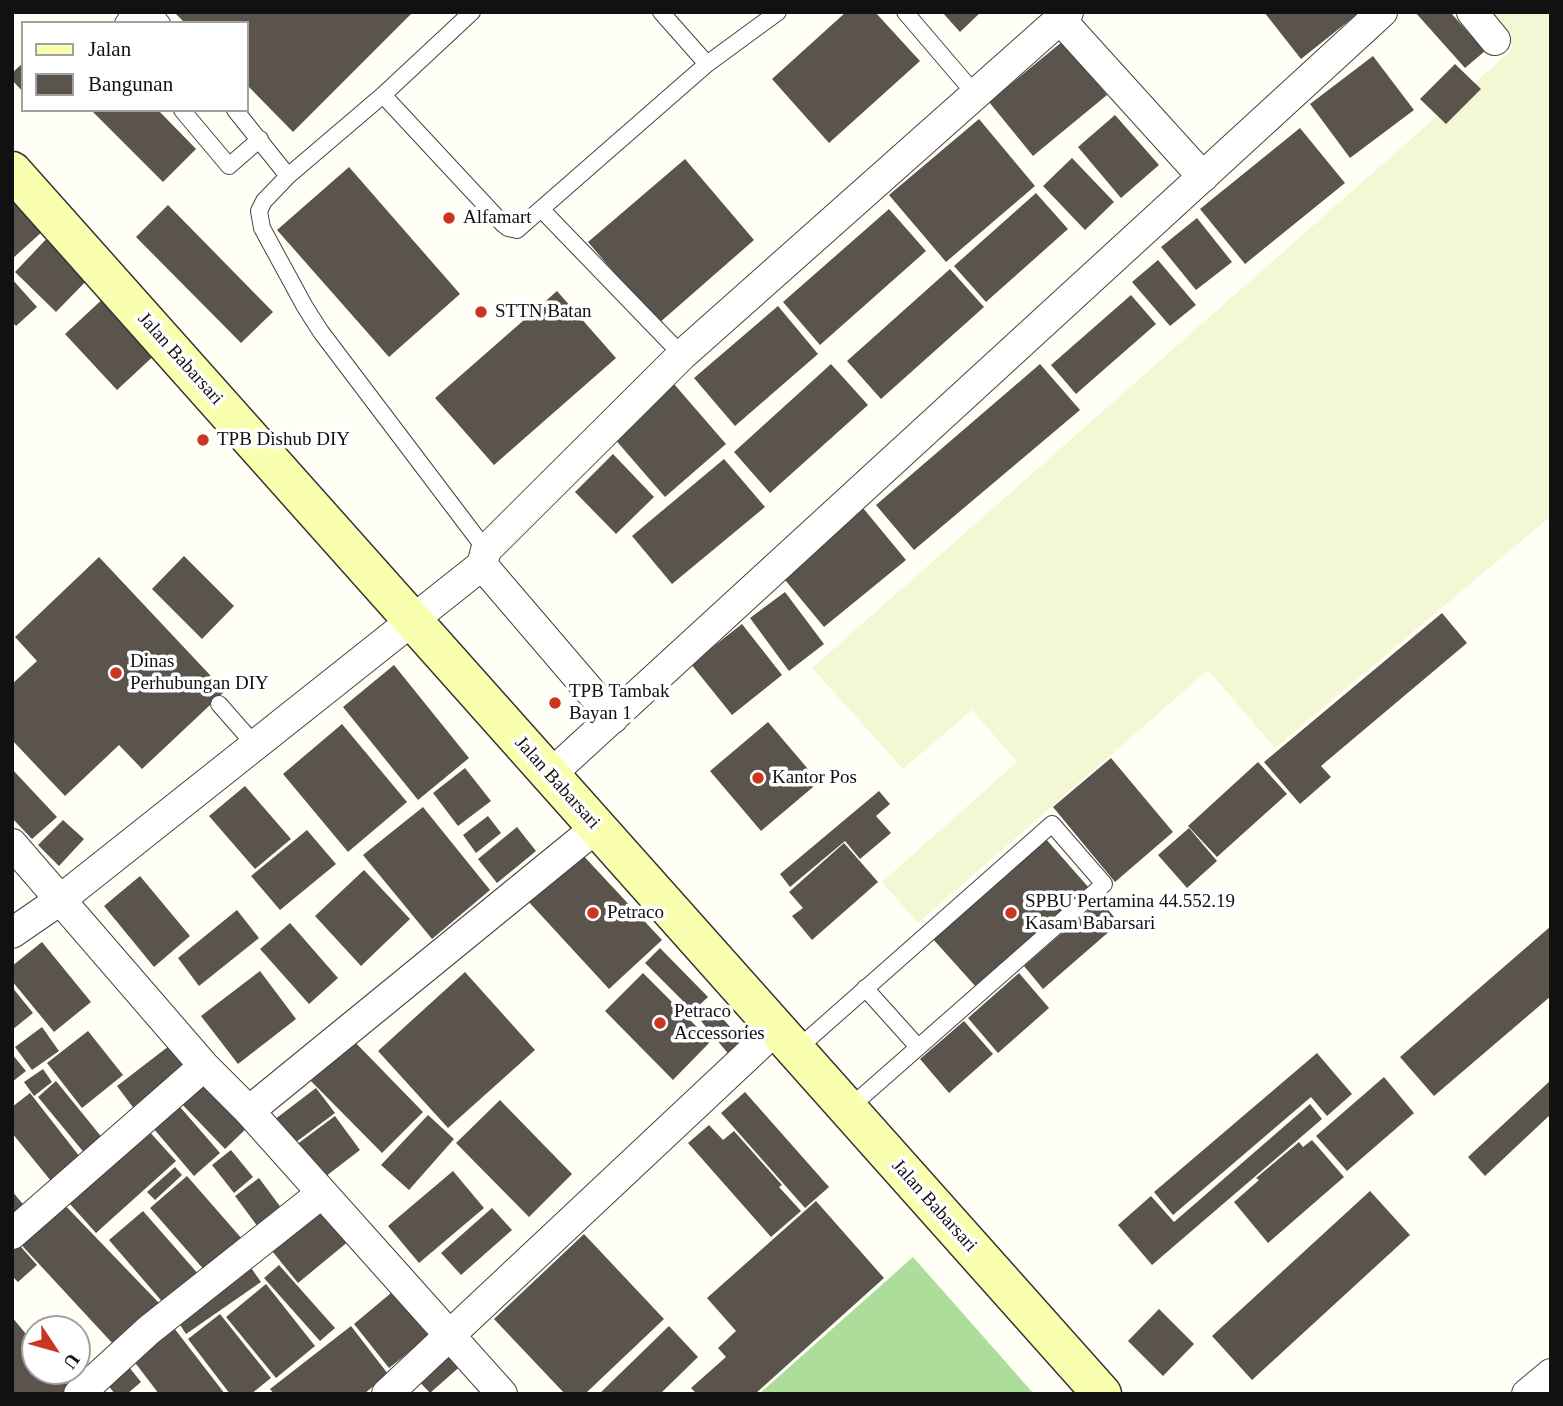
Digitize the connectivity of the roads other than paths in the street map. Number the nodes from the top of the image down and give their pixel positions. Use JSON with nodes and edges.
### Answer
{"nodes":[{"id":1,"x":472,"y":12,"type":"edge"},
{"id":2,"x":661,"y":12,"type":"edge"},
{"id":3,"x":778,"y":12,"type":"edge"},
{"id":4,"x":905,"y":12,"type":"edge"},
{"id":5,"x":1382,"y":12,"type":"edge"},
{"id":6,"x":1472,"y":12,"type":"edge"},
{"id":7,"x":1064,"y":16,"type":"edge"},
{"id":8,"x":124,"y":21,"type":"edge"},
{"id":9,"x":160,"y":21,"type":"edge"},
{"id":10,"x":1495,"y":40,"type":"dead end"},
{"id":11,"x":708,"y":64,"type":"junction"},
{"id":12,"x":975,"y":94,"type":"junction"},
{"id":13,"x":383,"y":95,"type":"junction"},
{"id":14,"x":184,"y":112,"type":"edge"},
{"id":15,"x":237,"y":112,"type":"edge"},
{"id":16,"x":260,"y":139,"type":"junction"},
{"id":17,"x":12,"y":171,"type":"edge"},
{"id":18,"x":288,"y":176,"type":"junction"},
{"id":19,"x":1203,"y":177,"type":"junction"},
{"id":20,"x":542,"y":210,"type":"junction"},
{"id":21,"x":682,"y":355,"type":"junction"},
{"id":22,"x":484,"y":558,"type":"junction"},
{"id":23,"x":412,"y":621,"type":"junction"},
{"id":24,"x":219,"y":704,"type":"dead end"},
{"id":25,"x":612,"y":718,"type":"junction"},
{"id":26,"x":255,"y":745,"type":"junction"},
{"id":27,"x":551,"y":775,"type":"junction"},
{"id":28,"x":597,"y":827,"type":"junction"},
{"id":29,"x":12,"y":844,"type":"edge"},
{"id":30,"x":60,"y":900,"type":"junction"},
{"id":31,"x":12,"y":933,"type":"edge"},
{"id":32,"x":865,"y":988,"type":"junction"},
{"id":33,"x":786,"y":1040,"type":"junction"},
{"id":34,"x":918,"y":1048,"type":"junction"},
{"id":35,"x":204,"y":1066,"type":"junction"},
{"id":36,"x":848,"y":1109,"type":"junction"},
{"id":37,"x":249,"y":1111,"type":"junction"},
{"id":38,"x":321,"y":1193,"type":"junction"},
{"id":39,"x":12,"y":1234,"type":"edge"},
{"id":40,"x":450,"y":1336,"type":"junction"},
{"id":41,"x":1551,"y":1374,"type":"edge"},
{"id":42,"x":79,"y":1394,"type":"edge"},
{"id":43,"x":387,"y":1394,"type":"edge"},
{"id":44,"x":502,"y":1394,"type":"edge"},
{"id":45,"x":1102,"y":1394,"type":"edge"},
{"id":46,"x":1527,"y":1394,"type":"edge"}],
"edges":[{"from":1,"to":13,"type":"lane"},
{"from":2,"to":11,"type":"lane"},
{"from":3,"to":11,"type":"lane"},
{"from":4,"to":12,"type":"lane"},
{"from":5,"to":19,"type":"street"},
{"from":6,"to":10,"type":"street"},
{"from":7,"to":12,"type":"street"},
{"from":7,"to":19,"type":"street"},
{"from":8,"to":9,"type":"lane"},
{"from":11,"to":20,"type":"lane"},
{"from":12,"to":21,"type":"street"},
{"from":13,"to":18,"type":"lane"},
{"from":13,"to":20,"type":"lane"},
{"from":14,"to":16,"type":"lane"},
{"from":15,"to":16,"type":"lane"},
{"from":16,"to":18,"type":"lane"},
{"from":17,"to":23,"type":"street","name":"Jalan Babarsari"},
{"from":18,"to":22,"type":"lane"},
{"from":19,"to":25,"type":"street"},
{"from":20,"to":21,"type":"lane"},
{"from":21,"to":22,"type":"street"},
{"from":22,"to":23,"type":"street"},
{"from":22,"to":25,"type":"street"},
{"from":23,"to":26,"type":"street"},
{"from":23,"to":27,"type":"street","name":"Jalan Babarsari"},
{"from":24,"to":26,"type":"lane"},
{"from":25,"to":27,"type":"street"},
{"from":26,"to":30,"type":"street"},
{"from":27,"to":28,"type":"street","name":"Jalan Babarsari"},
{"from":28,"to":33,"type":"street","name":"Jalan Babarsari"},
{"from":28,"to":37,"type":"street"},
{"from":29,"to":30,"type":"street"},
{"from":30,"to":31,"type":"street"},
{"from":30,"to":35,"type":"street"},
{"from":32,"to":33,"type":"lane"},
{"from":32,"to":34,"type":"lane"},
{"from":32,"to":34,"type":"lane"},
{"from":33,"to":36,"type":"street","name":"Jalan Babarsari"},
{"from":33,"to":40,"type":"street"},
{"from":34,"to":36,"type":"lane"},
{"from":35,"to":37,"type":"street"},
{"from":35,"to":39,"type":"street"},
{"from":36,"to":45,"type":"street","name":"Jalan Babarsari"},
{"from":37,"to":38,"type":"street"},
{"from":38,"to":40,"type":"street"},
{"from":38,"to":42,"type":"street"},
{"from":40,"to":43,"type":"street"},
{"from":40,"to":44,"type":"street"},
{"from":41,"to":46,"type":"street"}]}
